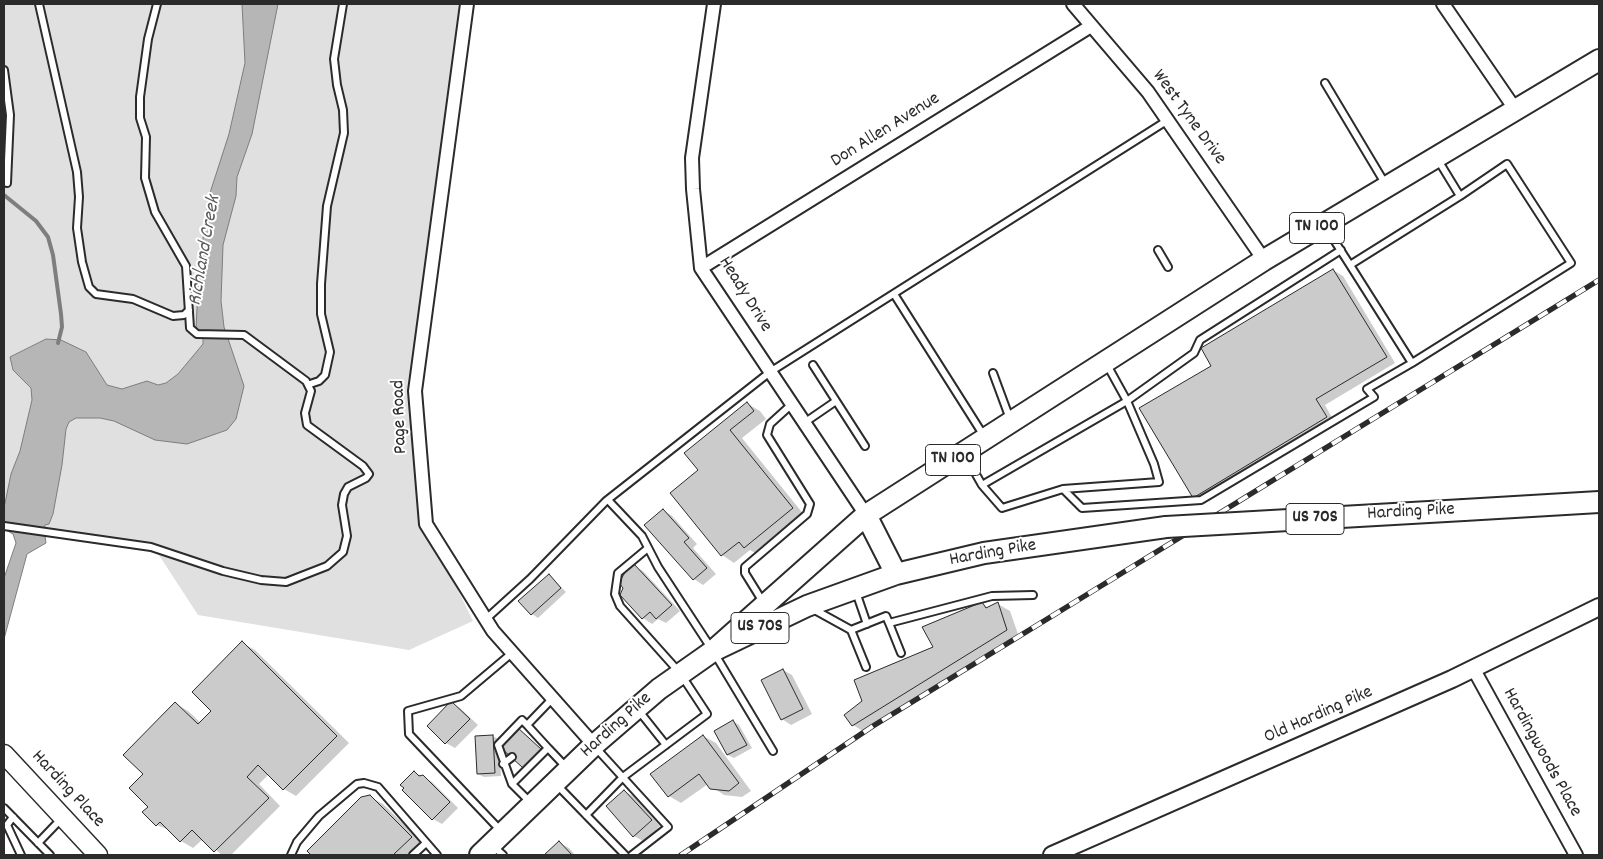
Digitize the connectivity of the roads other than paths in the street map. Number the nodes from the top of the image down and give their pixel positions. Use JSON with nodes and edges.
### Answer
{"nodes":[{"id":1,"x":39,"y":4,"type":"edge"},
{"id":2,"x":157,"y":4,"type":"edge"},
{"id":3,"x":343,"y":4,"type":"edge"},
{"id":4,"x":467,"y":4,"type":"edge"},
{"id":5,"x":714,"y":4,"type":"edge"},
{"id":6,"x":1073,"y":4,"type":"edge"},
{"id":7,"x":1443,"y":4,"type":"edge"},
{"id":8,"x":1091,"y":26,"type":"junction"},
{"id":9,"x":1599,"y":60,"type":"edge"},
{"id":10,"x":4,"y":70,"type":"edge"},
{"id":11,"x":1325,"y":82,"type":"dead end"},
{"id":12,"x":1514,"y":110,"type":"junction"},
{"id":13,"x":1168,"y":120,"type":"junction"},
{"id":14,"x":1436,"y":156,"type":"junction"},
{"id":15,"x":7,"y":183,"type":"dead end"},
{"id":16,"x":1387,"y":186,"type":"junction"},
{"id":17,"x":1460,"y":196,"type":"junction"},
{"id":18,"x":1324,"y":224,"type":"junction"},
{"id":19,"x":1158,"y":250,"type":"dead end"},
{"id":20,"x":1341,"y":250,"type":"junction"},
{"id":21,"x":1264,"y":260,"type":"junction"},
{"id":22,"x":1350,"y":265,"type":"junction"},
{"id":23,"x":1168,"y":267,"type":"dead end"},
{"id":24,"x":701,"y":268,"type":"junction"},
{"id":25,"x":894,"y":294,"type":"junction"},
{"id":26,"x":189,"y":310,"type":"junction"},
{"id":27,"x":1106,"y":362,"type":"junction"},
{"id":28,"x":1412,"y":363,"type":"junction"},
{"id":29,"x":813,"y":365,"type":"dead end"},
{"id":30,"x":770,"y":372,"type":"junction"},
{"id":31,"x":993,"y":373,"type":"dead end"},
{"id":32,"x":310,"y":384,"type":"junction"},
{"id":33,"x":1127,"y":401,"type":"junction"},
{"id":34,"x":836,"y":402,"type":"junction"},
{"id":35,"x":792,"y":404,"type":"junction"},
{"id":36,"x":1011,"y":422,"type":"junction"},
{"id":37,"x":804,"y":423,"type":"junction"},
{"id":38,"x":986,"y":438,"type":"junction"},
{"id":39,"x":865,"y":446,"type":"dead end"},
{"id":40,"x":963,"y":453,"type":"junction"},
{"id":41,"x":982,"y":485,"type":"junction"},
{"id":42,"x":1063,"y":489,"type":"junction"},
{"id":43,"x":608,"y":500,"type":"junction"},
{"id":44,"x":1599,"y":502,"type":"edge"},
{"id":45,"x":866,"y":515,"type":"junction"},
{"id":46,"x":4,"y":526,"type":"edge"},
{"id":47,"x":648,"y":548,"type":"junction"},
{"id":48,"x":896,"y":574,"type":"junction"},
{"id":49,"x":854,"y":588,"type":"junction"},
{"id":50,"x":1033,"y":595,"type":"dead end"},
{"id":51,"x":765,"y":605,"type":"junction"},
{"id":52,"x":807,"y":606,"type":"junction"},
{"id":53,"x":1599,"y":607,"type":"edge"},
{"id":54,"x":486,"y":619,"type":"junction"},
{"id":55,"x":889,"y":623,"type":"junction"},
{"id":56,"x":867,"y":624,"type":"junction"},
{"id":57,"x":851,"y":630,"type":"junction"},
{"id":58,"x":713,"y":651,"type":"junction"},
{"id":59,"x":512,"y":653,"type":"junction"},
{"id":60,"x":901,"y":653,"type":"dead end"},
{"id":61,"x":866,"y":666,"type":"dead end"},
{"id":62,"x":1473,"y":668,"type":"junction"},
{"id":63,"x":680,"y":672,"type":"junction"},
{"id":64,"x":552,"y":699,"type":"junction"},
{"id":65,"x":637,"y":708,"type":"junction"},
{"id":66,"x":527,"y":725,"type":"junction"},
{"id":67,"x":594,"y":745,"type":"junction"},
{"id":68,"x":666,"y":745,"type":"junction"},
{"id":69,"x":548,"y":748,"type":"junction"},
{"id":70,"x":773,"y":751,"type":"dead end"},
{"id":71,"x":4,"y":754,"type":"edge"},
{"id":72,"x":512,"y":757,"type":"dead end"},
{"id":73,"x":503,"y":764,"type":"junction"},
{"id":74,"x":562,"y":776,"type":"junction"},
{"id":75,"x":623,"y":777,"type":"junction"},
{"id":76,"x":512,"y":784,"type":"junction"},
{"id":77,"x":533,"y":805,"type":"junction"},
{"id":78,"x":4,"y":808,"type":"edge"},
{"id":79,"x":586,"y":815,"type":"junction"},
{"id":80,"x":13,"y":817,"type":"junction"},
{"id":81,"x":63,"y":817,"type":"junction"},
{"id":82,"x":38,"y":843,"type":"junction"},
{"id":83,"x":426,"y":843,"type":"junction"},
{"id":84,"x":495,"y":847,"type":"edge"},
{"id":85,"x":21,"y":855,"type":"edge"},
{"id":86,"x":50,"y":855,"type":"edge"},
{"id":87,"x":98,"y":855,"type":"edge"},
{"id":88,"x":291,"y":855,"type":"edge"},
{"id":89,"x":413,"y":855,"type":"edge"},
{"id":90,"x":436,"y":855,"type":"edge"},
{"id":91,"x":625,"y":855,"type":"edge"},
{"id":92,"x":632,"y":855,"type":"edge"},
{"id":93,"x":1052,"y":855,"type":"edge"},
{"id":94,"x":1576,"y":855,"type":"edge"}],
"edges":[{"from":1,"to":26,"type":"lane"},
{"from":2,"to":26,"type":"lane"},
{"from":3,"to":32,"type":"lane"},
{"from":4,"to":54,"type":"street","name":"Page Road"},
{"from":5,"to":24,"type":"street","name":"Heady Drive"},
{"from":6,"to":8,"type":"street","name":"West Tyne Drive"},
{"from":7,"to":12,"type":"street"},
{"from":8,"to":13,"type":"street","name":"West Tyne Drive"},
{"from":8,"to":24,"type":"street","name":"Don Allen Avenue"},
{"from":9,"to":12,"type":"main road","number":"TN 100"},
{"from":10,"to":15,"type":"lane"},
{"from":11,"to":16,"type":"lane"},
{"from":12,"to":14,"type":"main road","number":"TN 100"},
{"from":13,"to":21,"type":"street","name":"West Tyne Drive"},
{"from":13,"to":25,"type":"lane"},
{"from":14,"to":16,"type":"main road","number":"TN 100"},
{"from":14,"to":17,"type":"lane"},
{"from":16,"to":18,"type":"main road","number":"TN 100"},
{"from":17,"to":22,"type":"lane"},
{"from":17,"to":28,"type":"lane"},
{"from":18,"to":20,"type":"lane"},
{"from":18,"to":21,"type":"main road","number":"TN 100"},
{"from":19,"to":23,"type":"lane"},
{"from":20,"to":22,"type":"lane"},
{"from":20,"to":33,"type":"lane"},
{"from":21,"to":27,"type":"main road","number":"TN 100"},
{"from":22,"to":28,"type":"lane"},
{"from":24,"to":30,"type":"street","name":"Heady Drive"},
{"from":25,"to":30,"type":"lane"},
{"from":25,"to":38,"type":"lane"},
{"from":26,"to":32,"type":"lane"},
{"from":27,"to":33,"type":"lane"},
{"from":27,"to":36,"type":"main road","number":"TN 100"},
{"from":28,"to":42,"type":"lane"},
{"from":29,"to":34,"type":"lane"},
{"from":30,"to":35,"type":"street","name":"Heady Drive"},
{"from":30,"to":43,"type":"lane"},
{"from":31,"to":36,"type":"lane"},
{"from":32,"to":46,"type":"lane"},
{"from":33,"to":41,"type":"lane"},
{"from":33,"to":42,"type":"lane"},
{"from":34,"to":37,"type":"lane"},
{"from":34,"to":39,"type":"lane"},
{"from":35,"to":37,"type":"street","name":"Heady Drive"},
{"from":35,"to":51,"type":"lane"},
{"from":36,"to":38,"type":"main road","number":"TN 100"},
{"from":37,"to":45,"type":"street","name":"Heady Drive"},
{"from":38,"to":40,"type":"main road","number":"TN 100"},
{"from":40,"to":41,"type":"lane"},
{"from":40,"to":45,"type":"main road","number":"TN 100"},
{"from":41,"to":42,"type":"lane"},
{"from":43,"to":47,"type":"lane"},
{"from":43,"to":54,"type":"lane"},
{"from":44,"to":48,"type":"main road","name":"Harding Pike","number":"US 70S","bridge":true},
{"from":45,"to":48,"type":"main road"},
{"from":45,"to":51,"type":"main road","number":"TN 100"},
{"from":47,"to":58,"type":"lane"},
{"from":47,"to":63,"type":"lane"},
{"from":48,"to":49,"type":"main road","name":"Harding Pike","number":"US 70S"},
{"from":49,"to":52,"type":"main road","name":"Harding Pike","number":"US 70S"},
{"from":49,"to":56,"type":"lane"},
{"from":50,"to":55,"type":"lane"},
{"from":51,"to":58,"type":"main road","number":"TN 100"},
{"from":52,"to":57,"type":"lane"},
{"from":52,"to":58,"type":"main road","name":"Harding Pike","number":"US 70S"},
{"from":53,"to":62,"type":"street","name":"Old Harding Pike"},
{"from":54,"to":59,"type":"street","name":"Page Road"},
{"from":55,"to":56,"type":"lane"},
{"from":55,"to":60,"type":"lane"},
{"from":56,"to":57,"type":"lane"},
{"from":57,"to":61,"type":"lane"},
{"from":58,"to":63,"type":"main road","name":"Harding Pike","number":"US 70S"},
{"from":58,"to":70,"type":"lane"},
{"from":59,"to":64,"type":"street","name":"Page Road"},
{"from":59,"to":84,"type":"lane"},
{"from":62,"to":93,"type":"street","name":"Old Harding Pike"},
{"from":62,"to":94,"type":"street","name":"Hardingwoods Place"},
{"from":63,"to":65,"type":"main road","name":"Harding Pike","number":"US 70S"},
{"from":63,"to":68,"type":"lane"},
{"from":64,"to":66,"type":"lane"},
{"from":64,"to":67,"type":"street","name":"Page Road"},
{"from":65,"to":67,"type":"main road","name":"Harding Pike","number":"US 70S"},
{"from":65,"to":68,"type":"lane"},
{"from":66,"to":69,"type":"lane"},
{"from":66,"to":73,"type":"lane"},
{"from":67,"to":74,"type":"main road","name":"Harding Pike","number":"US 70S"},
{"from":67,"to":75,"type":"lane"},
{"from":68,"to":75,"type":"lane"},
{"from":69,"to":74,"type":"lane"},
{"from":69,"to":76,"type":"lane"},
{"from":71,"to":81,"type":"main road","name":"Harding Place"},
{"from":72,"to":73,"type":"lane"},
{"from":73,"to":76,"type":"lane"},
{"from":74,"to":77,"type":"main road","name":"Harding Pike","number":"US 70S"},
{"from":74,"to":79,"type":"lane"},
{"from":75,"to":79,"type":"lane"},
{"from":75,"to":92,"type":"lane"},
{"from":76,"to":77,"type":"lane"},
{"from":77,"to":84,"type":"main road","name":"Harding Pike","number":"US 70S"},
{"from":78,"to":80,"type":"lane"},
{"from":79,"to":91,"type":"lane"},
{"from":80,"to":82,"type":"lane"},
{"from":80,"to":85,"type":"lane"},
{"from":81,"to":82,"type":"lane"},
{"from":81,"to":87,"type":"main road","name":"Harding Place"},
{"from":82,"to":86,"type":"lane"},
{"from":83,"to":88,"type":"lane"},
{"from":83,"to":89,"type":"lane"},
{"from":83,"to":90,"type":"lane"}]}
